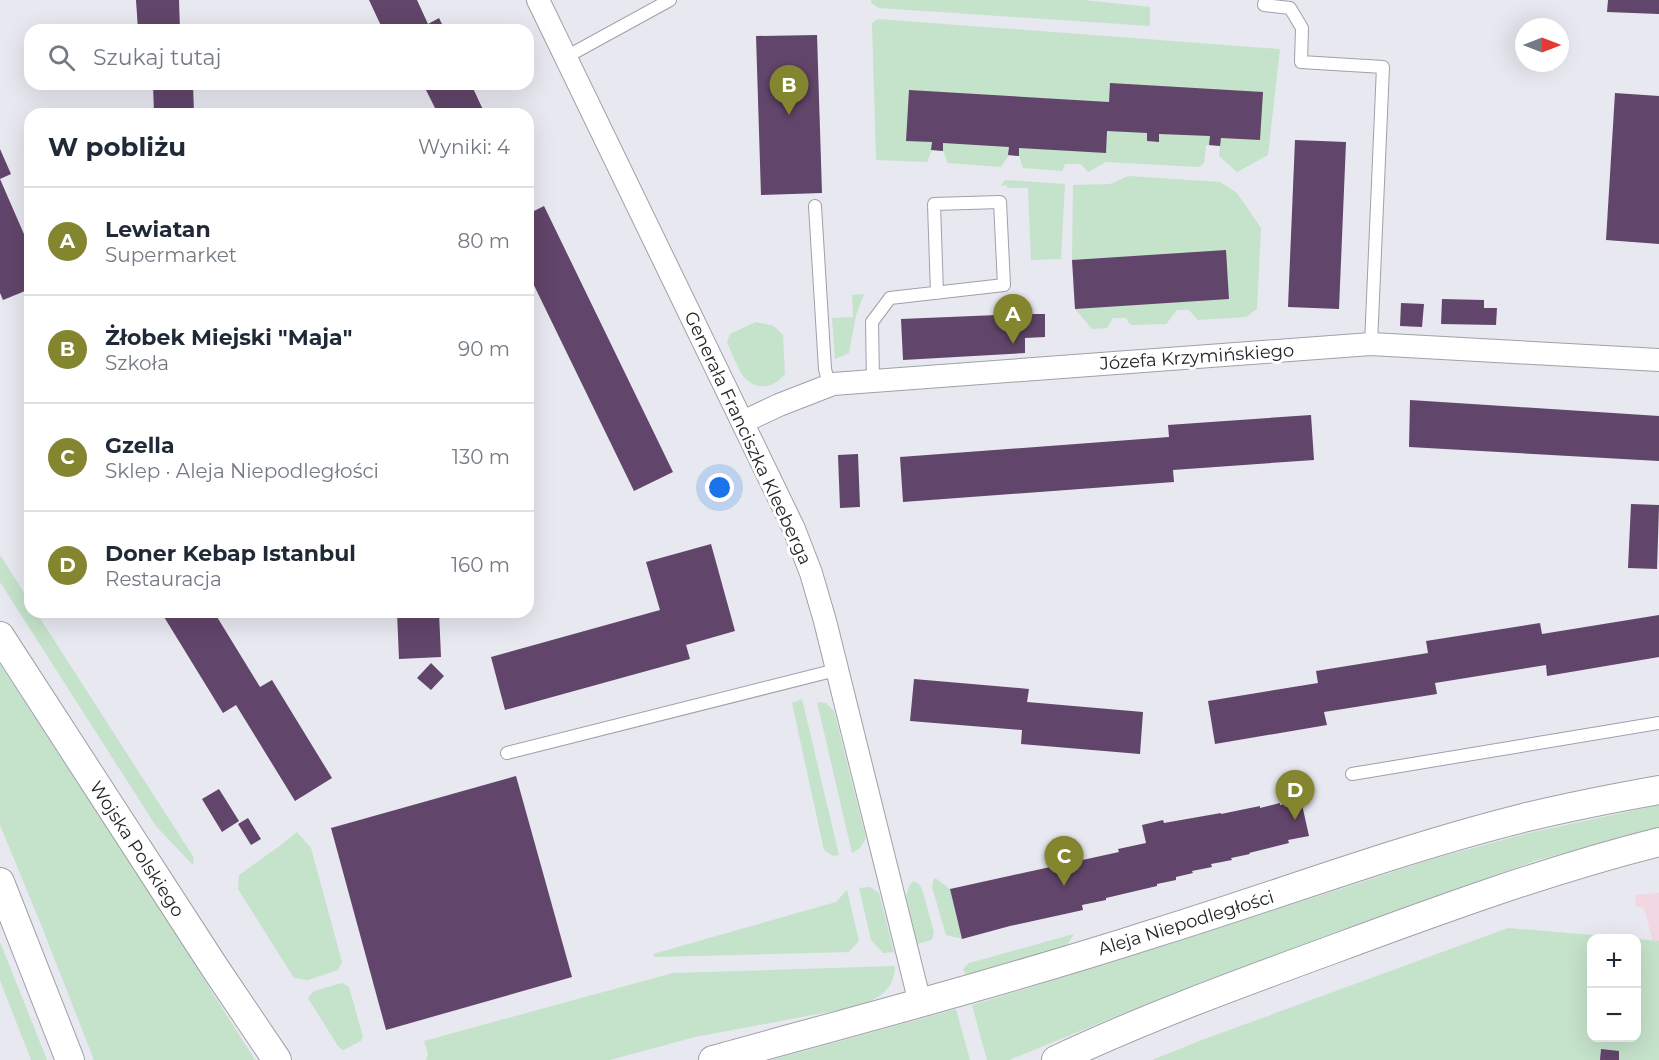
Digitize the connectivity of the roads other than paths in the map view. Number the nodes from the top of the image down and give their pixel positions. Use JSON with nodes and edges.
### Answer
{"nodes":[{"id":1,"x":538,"y":0,"type":"edge"},
{"id":2,"x":670,"y":0,"type":"edge"},
{"id":3,"x":1265,"y":0,"type":"edge"},
{"id":4,"x":566,"y":57,"type":"junction"},
{"id":5,"x":815,"y":206,"type":"dead end"},
{"id":6,"x":937,"y":293,"type":"junction"},
{"id":7,"x":1371,"y":344,"type":"junction"},
{"id":8,"x":1659,"y":360,"type":"edge"},
{"id":9,"x":873,"y":381,"type":"junction"},
{"id":10,"x":829,"y":385,"type":"junction"},
{"id":11,"x":743,"y":422,"type":"junction"},
{"id":12,"x":0,"y":636,"type":"edge"},
{"id":13,"x":836,"y":670,"type":"junction"},
{"id":14,"x":1659,"y":723,"type":"edge"},
{"id":15,"x":507,"y":753,"type":"dead end"},
{"id":16,"x":1352,"y":774,"type":"dead end"},
{"id":17,"x":1659,"y":790,"type":"edge"},
{"id":18,"x":1659,"y":842,"type":"edge"},
{"id":19,"x":0,"y":882,"type":"edge"},
{"id":20,"x":920,"y":1003,"type":"junction"},
{"id":21,"x":70,"y":1060,"type":"edge"},
{"id":22,"x":277,"y":1060,"type":"edge"},
{"id":23,"x":713,"y":1060,"type":"edge"},
{"id":24,"x":1056,"y":1060,"type":"edge"}],
"edges":[{"from":1,"to":4,"type":"street","name":"Generała Franciszka Kleeberga"},
{"from":2,"to":4,"type":"lane"},
{"from":3,"to":7,"type":"lane"},
{"from":4,"to":11,"type":"street","name":"Generała Franciszka Kleeberga"},
{"from":5,"to":10,"type":"lane"},
{"from":6,"to":6,"type":"lane"},
{"from":6,"to":9,"type":"lane"},
{"from":7,"to":8,"type":"street","name":"Józefa Krzymińskiego"},
{"from":7,"to":9,"type":"street","name":"Józefa Krzymińskiego"},
{"from":9,"to":10,"type":"street","name":"Józefa Krzymińskiego"},
{"from":10,"to":11,"type":"street","name":"Józefa Krzymińskiego"},
{"from":11,"to":13,"type":"street","name":"Generała Franciszka Kleeberga"},
{"from":12,"to":22,"type":"street","name":"Wojska Polskiego"},
{"from":13,"to":15,"type":"lane"},
{"from":13,"to":20,"type":"street","name":"Generała Franciszka Kleeberga"},
{"from":14,"to":16,"type":"lane"},
{"from":17,"to":20,"type":"street","name":"Aleja Niepodległości"},
{"from":18,"to":24,"type":"street"},
{"from":19,"to":21,"type":"street"},
{"from":20,"to":23,"type":"street","name":"Aleja Niepodległości"}]}
